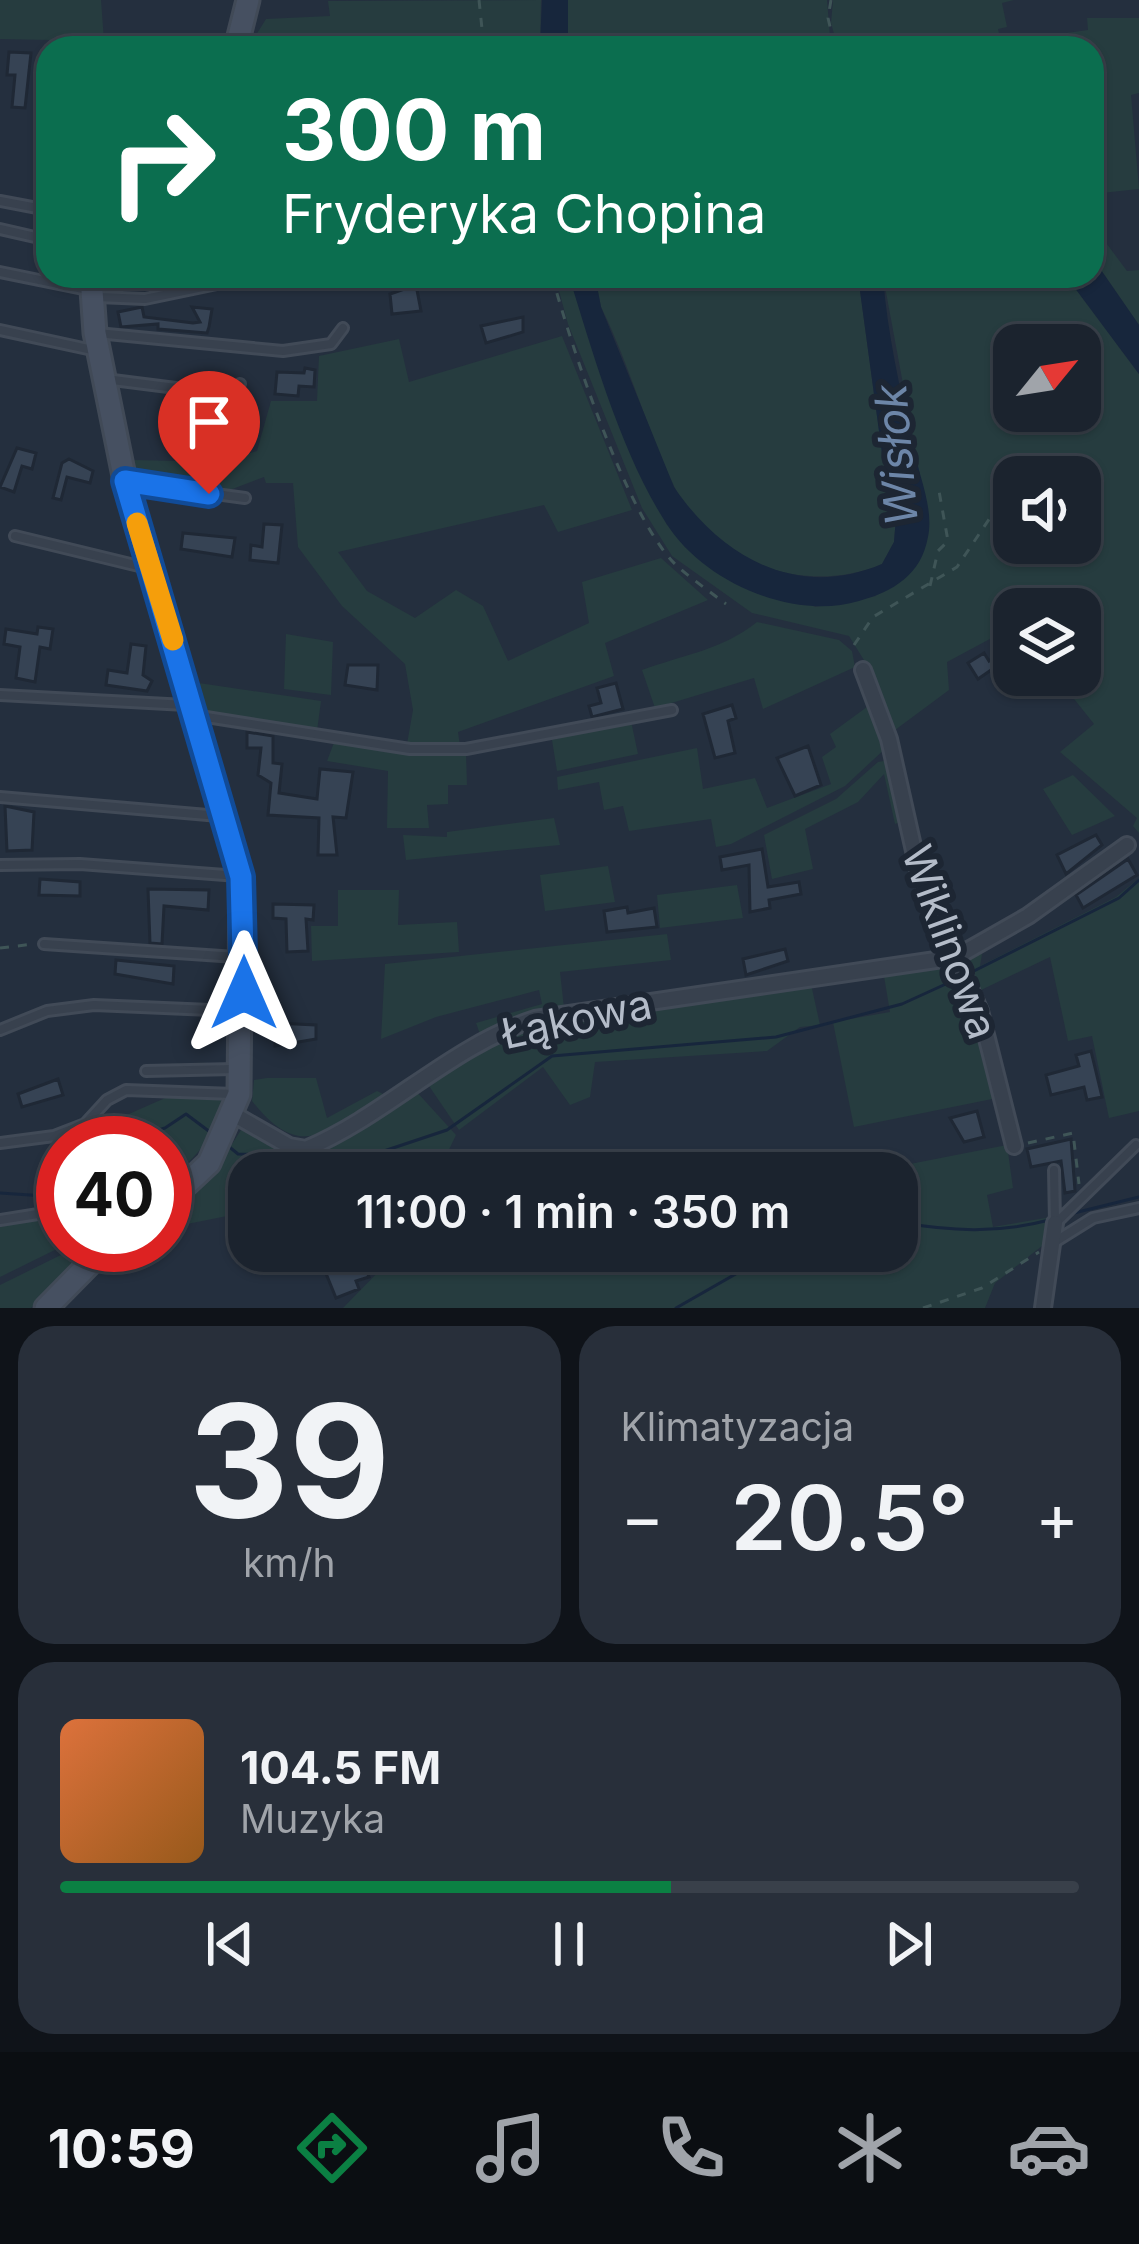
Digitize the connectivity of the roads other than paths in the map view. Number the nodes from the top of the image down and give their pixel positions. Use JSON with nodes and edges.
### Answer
{"nodes":[{"id":1,"x":248,"y":0,"type":"edge"},
{"id":2,"x":239,"y":36,"type":"edge"},
{"id":3,"x":0,"y":201,"type":"edge"},
{"id":4,"x":36,"y":208,"type":"edge"},
{"id":5,"x":0,"y":229,"type":"edge"},
{"id":6,"x":36,"y":237,"type":"edge"},
{"id":7,"x":0,"y":272,"type":"edge"},
{"id":8,"x":36,"y":278,"type":"edge"},
{"id":9,"x":90,"y":288,"type":"edge"},
{"id":10,"x":95,"y":288,"type":"edge"},
{"id":11,"x":198,"y":288,"type":"edge"},
{"id":12,"x":343,"y":328,"type":"dead end"},
{"id":13,"x":0,"y":330,"type":"edge"},
{"id":14,"x":97,"y":342,"type":"junction"},
{"id":15,"x":104,"y":379,"type":"junction"},
{"id":16,"x":240,"y":384,"type":"dead end"},
{"id":17,"x":125,"y":481,"type":"junction"},
{"id":18,"x":245,"y":498,"type":"dead end"},
{"id":19,"x":15,"y":536,"type":"dead end"},
{"id":20,"x":150,"y":568,"type":"junction"},
{"id":21,"x":863,"y":670,"type":"dead end"},
{"id":22,"x":0,"y":695,"type":"edge"},
{"id":23,"x":195,"y":710,"type":"junction"},
{"id":24,"x":672,"y":710,"type":"dead end"},
{"id":25,"x":0,"y":796,"type":"edge"},
{"id":26,"x":226,"y":818,"type":"junction"},
{"id":27,"x":1127,"y":845,"type":"dead end"},
{"id":28,"x":0,"y":865,"type":"edge"},
{"id":29,"x":241,"y":877,"type":"junction"},
{"id":30,"x":44,"y":944,"type":"road end"},
{"id":31,"x":244,"y":958,"type":"junction"},
{"id":32,"x":962,"y":967,"type":"junction"},
{"id":33,"x":244,"y":1011,"type":"junction"},
{"id":34,"x":0,"y":1030,"type":"edge"},
{"id":35,"x":242,"y":1070,"type":"junction"},
{"id":36,"x":146,"y":1072,"type":"dead end"},
{"id":37,"x":236,"y":1104,"type":"junction"},
{"id":38,"x":0,"y":1143,"type":"edge"},
{"id":39,"x":1136,"y":1145,"type":"edge"},
{"id":40,"x":1014,"y":1146,"type":"road end"},
{"id":41,"x":1054,"y":1170,"type":"dead end"},
{"id":42,"x":192,"y":1181,"type":"edge"},
{"id":43,"x":1139,"y":1208,"type":"edge"},
{"id":44,"x":36,"y":1214,"type":"edge"},
{"id":45,"x":0,"y":1220,"type":"edge"},
{"id":46,"x":1055,"y":1223,"type":"junction"},
{"id":47,"x":1050,"y":1245,"type":"junction"},
{"id":48,"x":81,"y":1272,"type":"edge"},
{"id":49,"x":46,"y":1308,"type":"edge"},
{"id":50,"x":1042,"y":1308,"type":"edge"}],
"edges":[{"from":1,"to":2,"type":"street"},
{"from":3,"to":4,"type":"lane"},
{"from":5,"to":6,"type":"lane"},
{"from":7,"to":8,"type":"lane"},
{"from":9,"to":14,"type":"street"},
{"from":10,"to":11,"type":"lane"},
{"from":12,"to":14,"type":"lane"},
{"from":13,"to":14,"type":"lane"},
{"from":14,"to":15,"type":"street"},
{"from":15,"to":16,"type":"lane"},
{"from":15,"to":17,"type":"street"},
{"from":17,"to":18,"type":"lane"},
{"from":17,"to":20,"type":"street"},
{"from":19,"to":20,"type":"lane"},
{"from":20,"to":23,"type":"street"},
{"from":21,"to":32,"type":"street","name":"Wiklinowa"},
{"from":22,"to":23,"type":"lane"},
{"from":23,"to":24,"type":"lane"},
{"from":23,"to":26,"type":"street"},
{"from":25,"to":26,"type":"lane"},
{"from":26,"to":29,"type":"street"},
{"from":27,"to":32,"type":"street"},
{"from":28,"to":29,"type":"lane"},
{"from":29,"to":31,"type":"street"},
{"from":30,"to":31,"type":"lane"},
{"from":31,"to":33,"type":"street"},
{"from":32,"to":37,"type":"street","name":"Łąkowa"},
{"from":32,"to":40,"type":"street","name":"Wiklinowa"},
{"from":33,"to":34,"type":"lane"},
{"from":33,"to":35,"type":"street"},
{"from":35,"to":36,"type":"lane"},
{"from":35,"to":37,"type":"street"},
{"from":37,"to":38,"type":"lane"},
{"from":37,"to":42,"type":"street"},
{"from":39,"to":46,"type":"lane"},
{"from":41,"to":46,"type":"lane"},
{"from":43,"to":47,"type":"lane"},
{"from":44,"to":45,"type":"lane"},
{"from":46,"to":47,"type":"street"},
{"from":47,"to":50,"type":"street"},
{"from":48,"to":49,"type":"street"}]}
